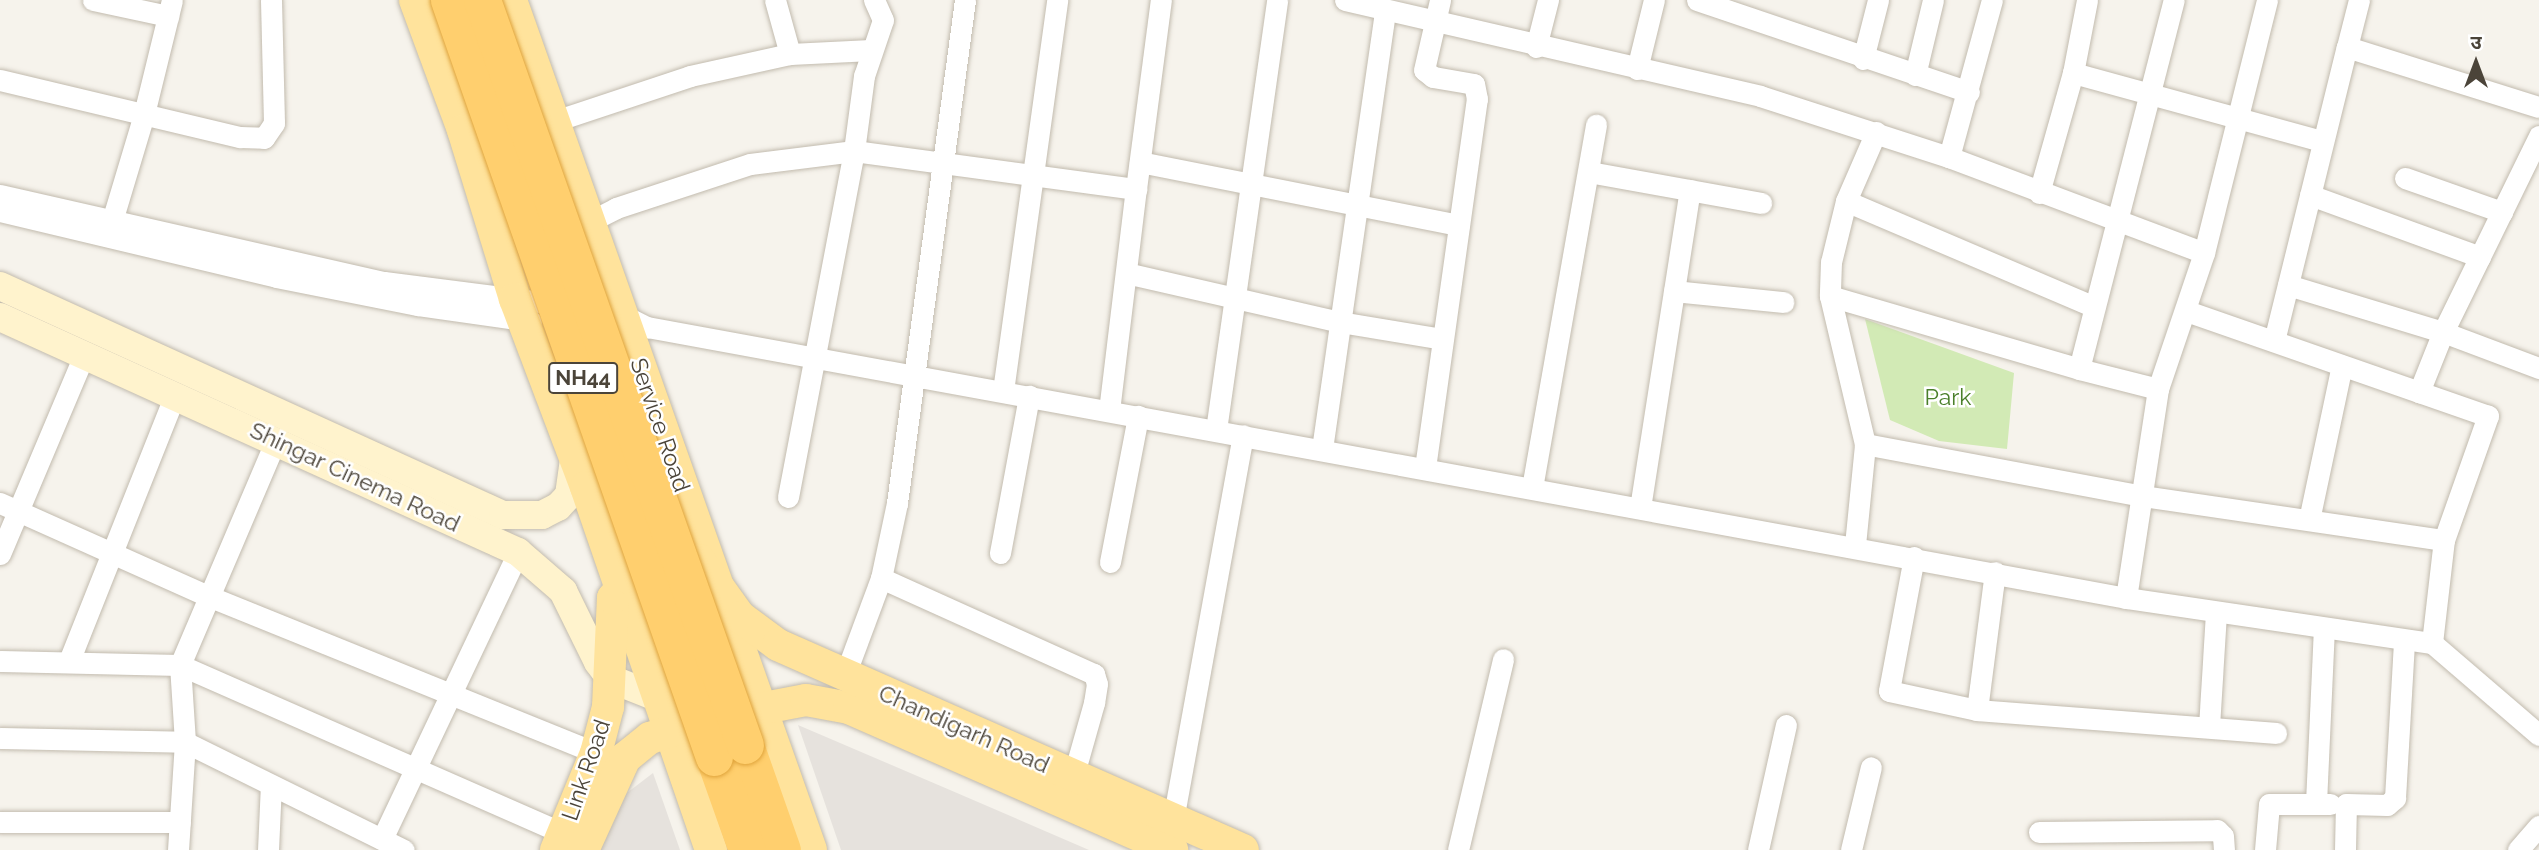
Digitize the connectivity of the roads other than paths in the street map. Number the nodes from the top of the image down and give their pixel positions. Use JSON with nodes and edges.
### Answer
{"nodes":[{"id":1,"x":93,"y":0,"type":"edge"},
{"id":2,"x":271,"y":0,"type":"edge"},
{"id":3,"x":415,"y":0,"type":"edge"},
{"id":4,"x":449,"y":0,"type":"edge"},
{"id":5,"x":482,"y":0,"type":"edge"},
{"id":6,"x":511,"y":0,"type":"edge"},
{"id":7,"x":775,"y":0,"type":"edge"},
{"id":8,"x":874,"y":0,"type":"edge"},
{"id":9,"x":965,"y":0,"type":"edge"},
{"id":10,"x":1057,"y":0,"type":"edge"},
{"id":11,"x":1161,"y":0,"type":"edge"},
{"id":12,"x":1277,"y":0,"type":"edge"},
{"id":13,"x":1345,"y":0,"type":"edge"},
{"id":14,"x":1440,"y":0,"type":"edge"},
{"id":15,"x":1548,"y":0,"type":"edge"},
{"id":16,"x":1654,"y":0,"type":"edge"},
{"id":17,"x":1697,"y":0,"type":"edge"},
{"id":18,"x":1878,"y":0,"type":"edge"},
{"id":19,"x":1933,"y":0,"type":"edge"},
{"id":20,"x":1992,"y":0,"type":"edge"},
{"id":21,"x":2087,"y":0,"type":"edge"},
{"id":22,"x":2174,"y":0,"type":"edge"},
{"id":23,"x":2267,"y":0,"type":"edge"},
{"id":24,"x":2359,"y":0,"type":"edge"},
{"id":25,"x":170,"y":8,"type":"edge"},
{"id":26,"x":1763,"y":10,"type":"edge"},
{"id":27,"x":1385,"y":11,"type":"junction"},
{"id":28,"x":1435,"y":23,"type":"junction"},
{"id":29,"x":1536,"y":47,"type":"junction"},
{"id":30,"x":2347,"y":47,"type":"junction"},
{"id":31,"x":871,"y":50,"type":"junction"},
{"id":32,"x":790,"y":54,"type":"junction"},
{"id":33,"x":1863,"y":59,"type":"junction"},
{"id":34,"x":1637,"y":69,"type":"junction"},
{"id":35,"x":2073,"y":73,"type":"junction"},
{"id":36,"x":1915,"y":75,"type":"junction"},
{"id":37,"x":0,"y":80,"type":"edge"},
{"id":38,"x":1969,"y":92,"type":"junction"},
{"id":39,"x":2150,"y":93,"type":"junction"},
{"id":40,"x":2539,"y":107,"type":"edge"},
{"id":41,"x":145,"y":114,"type":"junction"},
{"id":42,"x":2238,"y":117,"type":"junction"},
{"id":43,"x":555,"y":121,"type":"junction"},
{"id":44,"x":1595,"y":125,"type":"dead end"},
{"id":45,"x":1876,"y":132,"type":"junction"},
{"id":46,"x":2539,"y":136,"type":"edge"},
{"id":47,"x":2322,"y":141,"type":"junction"},
{"id":48,"x":854,"y":150,"type":"junction"},
{"id":49,"x":1949,"y":157,"type":"junction"},
{"id":50,"x":943,"y":162,"type":"junction"},
{"id":51,"x":1140,"y":162,"type":"junction"},
{"id":52,"x":1589,"y":172,"type":"junction"},
{"id":53,"x":1036,"y":173,"type":"junction"},
{"id":54,"x":2405,"y":178,"type":"dead end"},
{"id":55,"x":1250,"y":184,"type":"junction"},
{"id":56,"x":1136,"y":189,"type":"junction"},
{"id":57,"x":1690,"y":190,"type":"junction"},
{"id":58,"x":2039,"y":192,"type":"junction"},
{"id":59,"x":0,"y":195,"type":"edge"},
{"id":60,"x":2310,"y":195,"type":"junction"},
{"id":61,"x":1846,"y":201,"type":"junction"},
{"id":62,"x":1761,"y":203,"type":"dead end"},
{"id":63,"x":1357,"y":205,"type":"junction"},
{"id":64,"x":0,"y":211,"type":"edge"},
{"id":65,"x":2502,"y":212,"type":"junction"},
{"id":66,"x":589,"y":222,"type":"junction"},
{"id":67,"x":2118,"y":222,"type":"junction"},
{"id":68,"x":1459,"y":225,"type":"junction"},
{"id":69,"x":110,"y":228,"type":"junction"},
{"id":70,"x":2204,"y":253,"type":"junction"},
{"id":71,"x":2480,"y":257,"type":"junction"},
{"id":72,"x":1126,"y":273,"type":"junction"},
{"id":73,"x":2288,"y":285,"type":"junction"},
{"id":74,"x":0,"y":286,"type":"edge"},
{"id":75,"x":1674,"y":291,"type":"junction"},
{"id":76,"x":1235,"y":295,"type":"junction"},
{"id":77,"x":1830,"y":296,"type":"junction"},
{"id":78,"x":1783,"y":302,"type":"dead end"},
{"id":79,"x":2094,"y":307,"type":"junction"},
{"id":80,"x":519,"y":310,"type":"junction"},
{"id":81,"x":2186,"y":311,"type":"junction"},
{"id":82,"x":0,"y":317,"type":"edge"},
{"id":83,"x":1340,"y":321,"type":"junction"},
{"id":84,"x":631,"y":324,"type":"junction"},
{"id":85,"x":2443,"y":332,"type":"junction"},
{"id":86,"x":1443,"y":339,"type":"junction"},
{"id":87,"x":2274,"y":341,"type":"junction"},
{"id":88,"x":84,"y":355,"type":"junction"},
{"id":89,"x":816,"y":357,"type":"junction"},
{"id":90,"x":2342,"y":365,"type":"junction"},
{"id":91,"x":2539,"y":368,"type":"edge"},
{"id":92,"x":2079,"y":369,"type":"junction"},
{"id":93,"x":915,"y":375,"type":"junction"},
{"id":94,"x":2158,"y":389,"type":"junction"},
{"id":95,"x":1003,"y":391,"type":"junction"},
{"id":96,"x":2419,"y":392,"type":"junction"},
{"id":97,"x":175,"y":395,"type":"junction"},
{"id":98,"x":1029,"y":396,"type":"junction"},
{"id":99,"x":1109,"y":411,"type":"junction"},
{"id":100,"x":1138,"y":416,"type":"junction"},
{"id":101,"x":1216,"y":430,"type":"junction"},
{"id":102,"x":1243,"y":435,"type":"junction"},
{"id":103,"x":276,"y":440,"type":"junction"},
{"id":104,"x":1865,"y":444,"type":"junction"},
{"id":105,"x":1322,"y":449,"type":"junction"},
{"id":106,"x":574,"y":460,"type":"junction"},
{"id":107,"x":1425,"y":468,"type":"junction"},
{"id":108,"x":1532,"y":488,"type":"junction"},
{"id":109,"x":2142,"y":496,"type":"junction"},
{"id":110,"x":788,"y":497,"type":"dead end"},
{"id":111,"x":9,"y":507,"type":"edge"},
{"id":112,"x":1640,"y":508,"type":"junction"},
{"id":113,"x":2309,"y":520,"type":"junction"},
{"id":114,"x":2444,"y":540,"type":"junction"},
{"id":115,"x":1855,"y":545,"type":"junction"},
{"id":116,"x":519,"y":552,"type":"junction"},
{"id":117,"x":1000,"y":553,"type":"dead end"},
{"id":118,"x":0,"y":554,"type":"edge"},
{"id":119,"x":113,"y":554,"type":"junction"},
{"id":120,"x":1914,"y":557,"type":"junction"},
{"id":121,"x":1110,"y":562,"type":"dead end"},
{"id":122,"x":1994,"y":572,"type":"junction"},
{"id":123,"x":713,"y":573,"type":"junction"},
{"id":124,"x":881,"y":578,"type":"junction"},
{"id":125,"x":621,"y":585,"type":"junction"},
{"id":126,"x":208,"y":596,"type":"junction"},
{"id":127,"x":2126,"y":598,"type":"junction"},
{"id":128,"x":2216,"y":612,"type":"junction"},
{"id":129,"x":2324,"y":629,"type":"junction"},
{"id":130,"x":2404,"y":639,"type":"junction"},
{"id":131,"x":2432,"y":643,"type":"junction"},
{"id":132,"x":1503,"y":659,"type":"dead end"},
{"id":133,"x":0,"y":661,"type":"edge"},
{"id":134,"x":69,"y":661,"type":"junction"},
{"id":135,"x":180,"y":665,"type":"junction"},
{"id":136,"x":845,"y":675,"type":"junction"},
{"id":137,"x":611,"y":679,"type":"junction"},
{"id":138,"x":451,"y":695,"type":"junction"},
{"id":139,"x":656,"y":697,"type":"junction"},
{"id":140,"x":761,"y":707,"type":"junction"},
{"id":141,"x":1977,"y":710,"type":"junction"},
{"id":142,"x":1786,"y":725,"type":"dead end"},
{"id":143,"x":2209,"y":727,"type":"junction"},
{"id":144,"x":667,"y":731,"type":"junction"},
{"id":145,"x":2276,"y":733,"type":"dead end"},
{"id":146,"x":2539,"y":735,"type":"edge"},
{"id":147,"x":0,"y":738,"type":"edge"},
{"id":148,"x":185,"y":742,"type":"junction"},
{"id":149,"x":729,"y":751,"type":"junction"},
{"id":150,"x":596,"y":753,"type":"junction"},
{"id":151,"x":1871,"y":766,"type":"dead end"},
{"id":152,"x":415,"y":771,"type":"junction"},
{"id":153,"x":1073,"y":777,"type":"junction"},
{"id":154,"x":271,"y":785,"type":"junction"},
{"id":155,"x":2316,"y":803,"type":"junction"},
{"id":156,"x":2346,"y":804,"type":"junction"},
{"id":157,"x":0,"y":822,"type":"edge"},
{"id":158,"x":180,"y":822,"type":"junction"},
{"id":159,"x":2539,"y":826,"type":"edge"},
{"id":160,"x":2039,"y":832,"type":"dead end"},
{"id":161,"x":1172,"y":835,"type":"edge"},
{"id":162,"x":383,"y":839,"type":"junction"},
{"id":163,"x":2138,"y":840,"type":"edge"},
{"id":164,"x":2066,"y":841,"type":"edge"},
{"id":165,"x":567,"y":844,"type":"edge"},
{"id":166,"x":178,"y":850,"type":"edge"},
{"id":167,"x":268,"y":850,"type":"edge"},
{"id":168,"x":404,"y":850,"type":"edge"},
{"id":169,"x":711,"y":850,"type":"edge"},
{"id":170,"x":747,"y":850,"type":"edge"},
{"id":171,"x":782,"y":850,"type":"edge"},
{"id":172,"x":811,"y":850,"type":"edge"},
{"id":173,"x":1242,"y":850,"type":"edge"},
{"id":174,"x":1458,"y":850,"type":"edge"},
{"id":175,"x":1758,"y":850,"type":"edge"},
{"id":176,"x":1851,"y":850,"type":"edge"},
{"id":177,"x":2224,"y":850,"type":"edge"},
{"id":178,"x":2265,"y":850,"type":"edge"},
{"id":179,"x":2345,"y":850,"type":"edge"},
{"id":180,"x":2518,"y":850,"type":"edge"}],
"edges":[{"from":1,"to":25,"type":"street"},
{"from":2,"to":41,"type":"street"},
{"from":3,"to":80,"type":"main road"},
{"from":4,"to":149,"type":"highway","number":"NH44","bridge":true},
{"from":5,"to":149,"type":"highway","number":"NH44","bridge":true},
{"from":6,"to":43,"type":"main road","name":"Service Road"},
{"from":7,"to":32,"type":"street"},
{"from":8,"to":31,"type":"street"},
{"from":9,"to":50,"type":"street"},
{"from":10,"to":53,"type":"street"},
{"from":11,"to":51,"type":"street"},
{"from":12,"to":55,"type":"street"},
{"from":13,"to":27,"type":"street"},
{"from":14,"to":28,"type":"street"},
{"from":15,"to":29,"type":"street"},
{"from":16,"to":34,"type":"street"},
{"from":17,"to":26,"type":"street"},
{"from":18,"to":33,"type":"street"},
{"from":19,"to":36,"type":"street"},
{"from":20,"to":38,"type":"street"},
{"from":21,"to":35,"type":"street"},
{"from":22,"to":39,"type":"street"},
{"from":23,"to":42,"type":"street"},
{"from":24,"to":30,"type":"street"},
{"from":25,"to":41,"type":"street"},
{"from":26,"to":33,"type":"street"},
{"from":27,"to":28,"type":"street"},
{"from":27,"to":63,"type":"street"},
{"from":28,"to":29,"type":"street"},
{"from":28,"to":68,"type":"street"},
{"from":29,"to":34,"type":"street"},
{"from":30,"to":40,"type":"street"},
{"from":30,"to":47,"type":"street"},
{"from":31,"to":32,"type":"street"},
{"from":31,"to":48,"type":"street"},
{"from":32,"to":43,"type":"street"},
{"from":33,"to":36,"type":"street"},
{"from":34,"to":45,"type":"street"},
{"from":35,"to":39,"type":"street"},
{"from":35,"to":58,"type":"street"},
{"from":36,"to":38,"type":"street"},
{"from":37,"to":41,"type":"street"},
{"from":38,"to":49,"type":"street"},
{"from":39,"to":42,"type":"street"},
{"from":39,"to":67,"type":"street"},
{"from":41,"to":69,"type":"street"},
{"from":42,"to":47,"type":"street"},
{"from":42,"to":70,"type":"street"},
{"from":43,"to":66,"type":"main road","name":"Service Road"},
{"from":44,"to":52,"type":"street"},
{"from":45,"to":49,"type":"street"},
{"from":45,"to":61,"type":"street"},
{"from":46,"to":65,"type":"street"},
{"from":47,"to":60,"type":"street"},
{"from":48,"to":50,"type":"street"},
{"from":48,"to":66,"type":"street"},
{"from":48,"to":89,"type":"street"},
{"from":49,"to":58,"type":"street"},
{"from":50,"to":53,"type":"street"},
{"from":50,"to":93,"type":"street"},
{"from":51,"to":55,"type":"street"},
{"from":51,"to":56,"type":"street"},
{"from":52,"to":57,"type":"street"},
{"from":52,"to":108,"type":"street"},
{"from":53,"to":56,"type":"street"},
{"from":53,"to":95,"type":"street"},
{"from":54,"to":65,"type":"street"},
{"from":55,"to":63,"type":"street"},
{"from":55,"to":76,"type":"street"},
{"from":56,"to":72,"type":"street"},
{"from":57,"to":62,"type":"street"},
{"from":57,"to":75,"type":"street"},
{"from":58,"to":67,"type":"street"},
{"from":59,"to":69,"type":"street"},
{"from":60,"to":71,"type":"street"},
{"from":60,"to":73,"type":"street"},
{"from":61,"to":77,"type":"street"},
{"from":61,"to":79,"type":"street"},
{"from":63,"to":68,"type":"street"},
{"from":63,"to":83,"type":"street"},
{"from":64,"to":69,"type":"street"},
{"from":65,"to":71,"type":"street"},
{"from":66,"to":84,"type":"main road","name":"Service Road"},
{"from":67,"to":70,"type":"street"},
{"from":67,"to":79,"type":"street"},
{"from":68,"to":86,"type":"street"},
{"from":69,"to":80,"type":"street"},
{"from":70,"to":81,"type":"street"},
{"from":71,"to":85,"type":"street"},
{"from":72,"to":76,"type":"street"},
{"from":72,"to":99,"type":"street"},
{"from":73,"to":85,"type":"street"},
{"from":73,"to":87,"type":"street"},
{"from":74,"to":106,"type":"street","name":"Shingar Cinema Road"},
{"from":75,"to":78,"type":"street"},
{"from":75,"to":112,"type":"street"},
{"from":76,"to":83,"type":"street"},
{"from":76,"to":101,"type":"street"},
{"from":77,"to":92,"type":"street"},
{"from":77,"to":104,"type":"street"},
{"from":79,"to":92,"type":"street"},
{"from":80,"to":84,"type":"street"},
{"from":80,"to":106,"type":"main road"},
{"from":81,"to":87,"type":"street"},
{"from":81,"to":94,"type":"street"},
{"from":82,"to":88,"type":"street","name":"Shingar Cinema Road"},
{"from":83,"to":86,"type":"street"},
{"from":83,"to":105,"type":"street"},
{"from":84,"to":89,"type":"street"},
{"from":84,"to":123,"type":"main road","name":"Service Road"},
{"from":85,"to":91,"type":"street"},
{"from":85,"to":96,"type":"street"},
{"from":86,"to":107,"type":"street"},
{"from":87,"to":90,"type":"street"},
{"from":88,"to":97,"type":"street","name":"Shingar Cinema Road"},
{"from":88,"to":111,"type":"street"},
{"from":89,"to":93,"type":"street"},
{"from":89,"to":110,"type":"street"},
{"from":90,"to":96,"type":"street"},
{"from":90,"to":113,"type":"street"},
{"from":92,"to":94,"type":"street"},
{"from":93,"to":95,"type":"street"},
{"from":93,"to":124,"type":"street"},
{"from":94,"to":109,"type":"street"},
{"from":95,"to":98,"type":"street"},
{"from":96,"to":114,"type":"street"},
{"from":97,"to":103,"type":"street","name":"Shingar Cinema Road"},
{"from":97,"to":119,"type":"street"},
{"from":98,"to":99,"type":"street"},
{"from":98,"to":117,"type":"street"},
{"from":99,"to":100,"type":"street"},
{"from":100,"to":101,"type":"street"},
{"from":100,"to":121,"type":"street"},
{"from":101,"to":102,"type":"street"},
{"from":102,"to":105,"type":"street"},
{"from":102,"to":161,"type":"street"},
{"from":103,"to":116,"type":"street","name":"Shingar Cinema Road"},
{"from":103,"to":126,"type":"street"},
{"from":104,"to":109,"type":"street"},
{"from":104,"to":115,"type":"street"},
{"from":105,"to":107,"type":"street"},
{"from":106,"to":125,"type":"main road"},
{"from":107,"to":108,"type":"street"},
{"from":108,"to":112,"type":"street"},
{"from":109,"to":113,"type":"street"},
{"from":109,"to":127,"type":"street"},
{"from":111,"to":118,"type":"street"},
{"from":111,"to":119,"type":"street"},
{"from":112,"to":115,"type":"street"},
{"from":113,"to":114,"type":"street"},
{"from":114,"to":131,"type":"street"},
{"from":115,"to":120,"type":"street"},
{"from":116,"to":137,"type":"street","name":"Shingar Cinema Road"},
{"from":116,"to":138,"type":"street"},
{"from":119,"to":126,"type":"street"},
{"from":119,"to":134,"type":"street"},
{"from":120,"to":122,"type":"street"},
{"from":120,"to":141,"type":"street"},
{"from":122,"to":127,"type":"street"},
{"from":122,"to":141,"type":"street"},
{"from":123,"to":125,"type":"main road"},
{"from":123,"to":136,"type":"main road","name":"Chandigarh Road"},
{"from":123,"to":140,"type":"main road","name":"Service Road"},
{"from":124,"to":136,"type":"street"},
{"from":124,"to":153,"type":"street"},
{"from":125,"to":137,"type":"main road","name":"Link Road"},
{"from":125,"to":139,"type":"main road"},
{"from":126,"to":135,"type":"street"},
{"from":126,"to":138,"type":"street"},
{"from":127,"to":128,"type":"street"},
{"from":128,"to":129,"type":"street"},
{"from":128,"to":143,"type":"street"},
{"from":129,"to":130,"type":"street"},
{"from":129,"to":155,"type":"street"},
{"from":130,"to":131,"type":"street"},
{"from":130,"to":156,"type":"street"},
{"from":131,"to":146,"type":"street"},
{"from":132,"to":174,"type":"street"},
{"from":133,"to":134,"type":"street"},
{"from":134,"to":135,"type":"street"},
{"from":135,"to":148,"type":"street"},
{"from":135,"to":152,"type":"street"},
{"from":136,"to":153,"type":"main road","name":"Chandigarh Road"},
{"from":137,"to":139,"type":"street"},
{"from":137,"to":150,"type":"main road","name":"Link Road"},
{"from":138,"to":150,"type":"street"},
{"from":138,"to":152,"type":"street"},
{"from":139,"to":144,"type":"main road"},
{"from":140,"to":144,"type":"main road","name":"Link Road"},
{"from":140,"to":161,"type":"main road","name":"Chandigarh Road"},
{"from":140,"to":172,"type":"main road","name":"Service Road"},
{"from":141,"to":143,"type":"street"},
{"from":142,"to":175,"type":"street"},
{"from":143,"to":145,"type":"street"},
{"from":144,"to":165,"type":"main road","name":"Link Road"},
{"from":144,"to":169,"type":"main road"},
{"from":147,"to":148,"type":"street"},
{"from":148,"to":154,"type":"street"},
{"from":148,"to":158,"type":"street"},
{"from":149,"to":170,"type":"highway","number":"NH44"},
{"from":149,"to":171,"type":"highway","number":"NH44"},
{"from":150,"to":165,"type":"main road","name":"Link Road"},
{"from":151,"to":176,"type":"street"},
{"from":152,"to":162,"type":"street"},
{"from":152,"to":165,"type":"street"},
{"from":153,"to":161,"type":"main road","name":"Chandigarh Road"},
{"from":154,"to":162,"type":"street"},
{"from":154,"to":167,"type":"street"},
{"from":155,"to":156,"type":"street"},
{"from":155,"to":178,"type":"street"},
{"from":156,"to":179,"type":"street"},
{"from":157,"to":158,"type":"street"},
{"from":158,"to":166,"type":"street"},
{"from":159,"to":180,"type":"street"},
{"from":160,"to":164,"type":"street"},
{"from":161,"to":173,"type":"main road","name":"Chandigarh Road"},
{"from":162,"to":168,"type":"street"},
{"from":163,"to":164,"type":"street"},
{"from":163,"to":177,"type":"street"}]}
